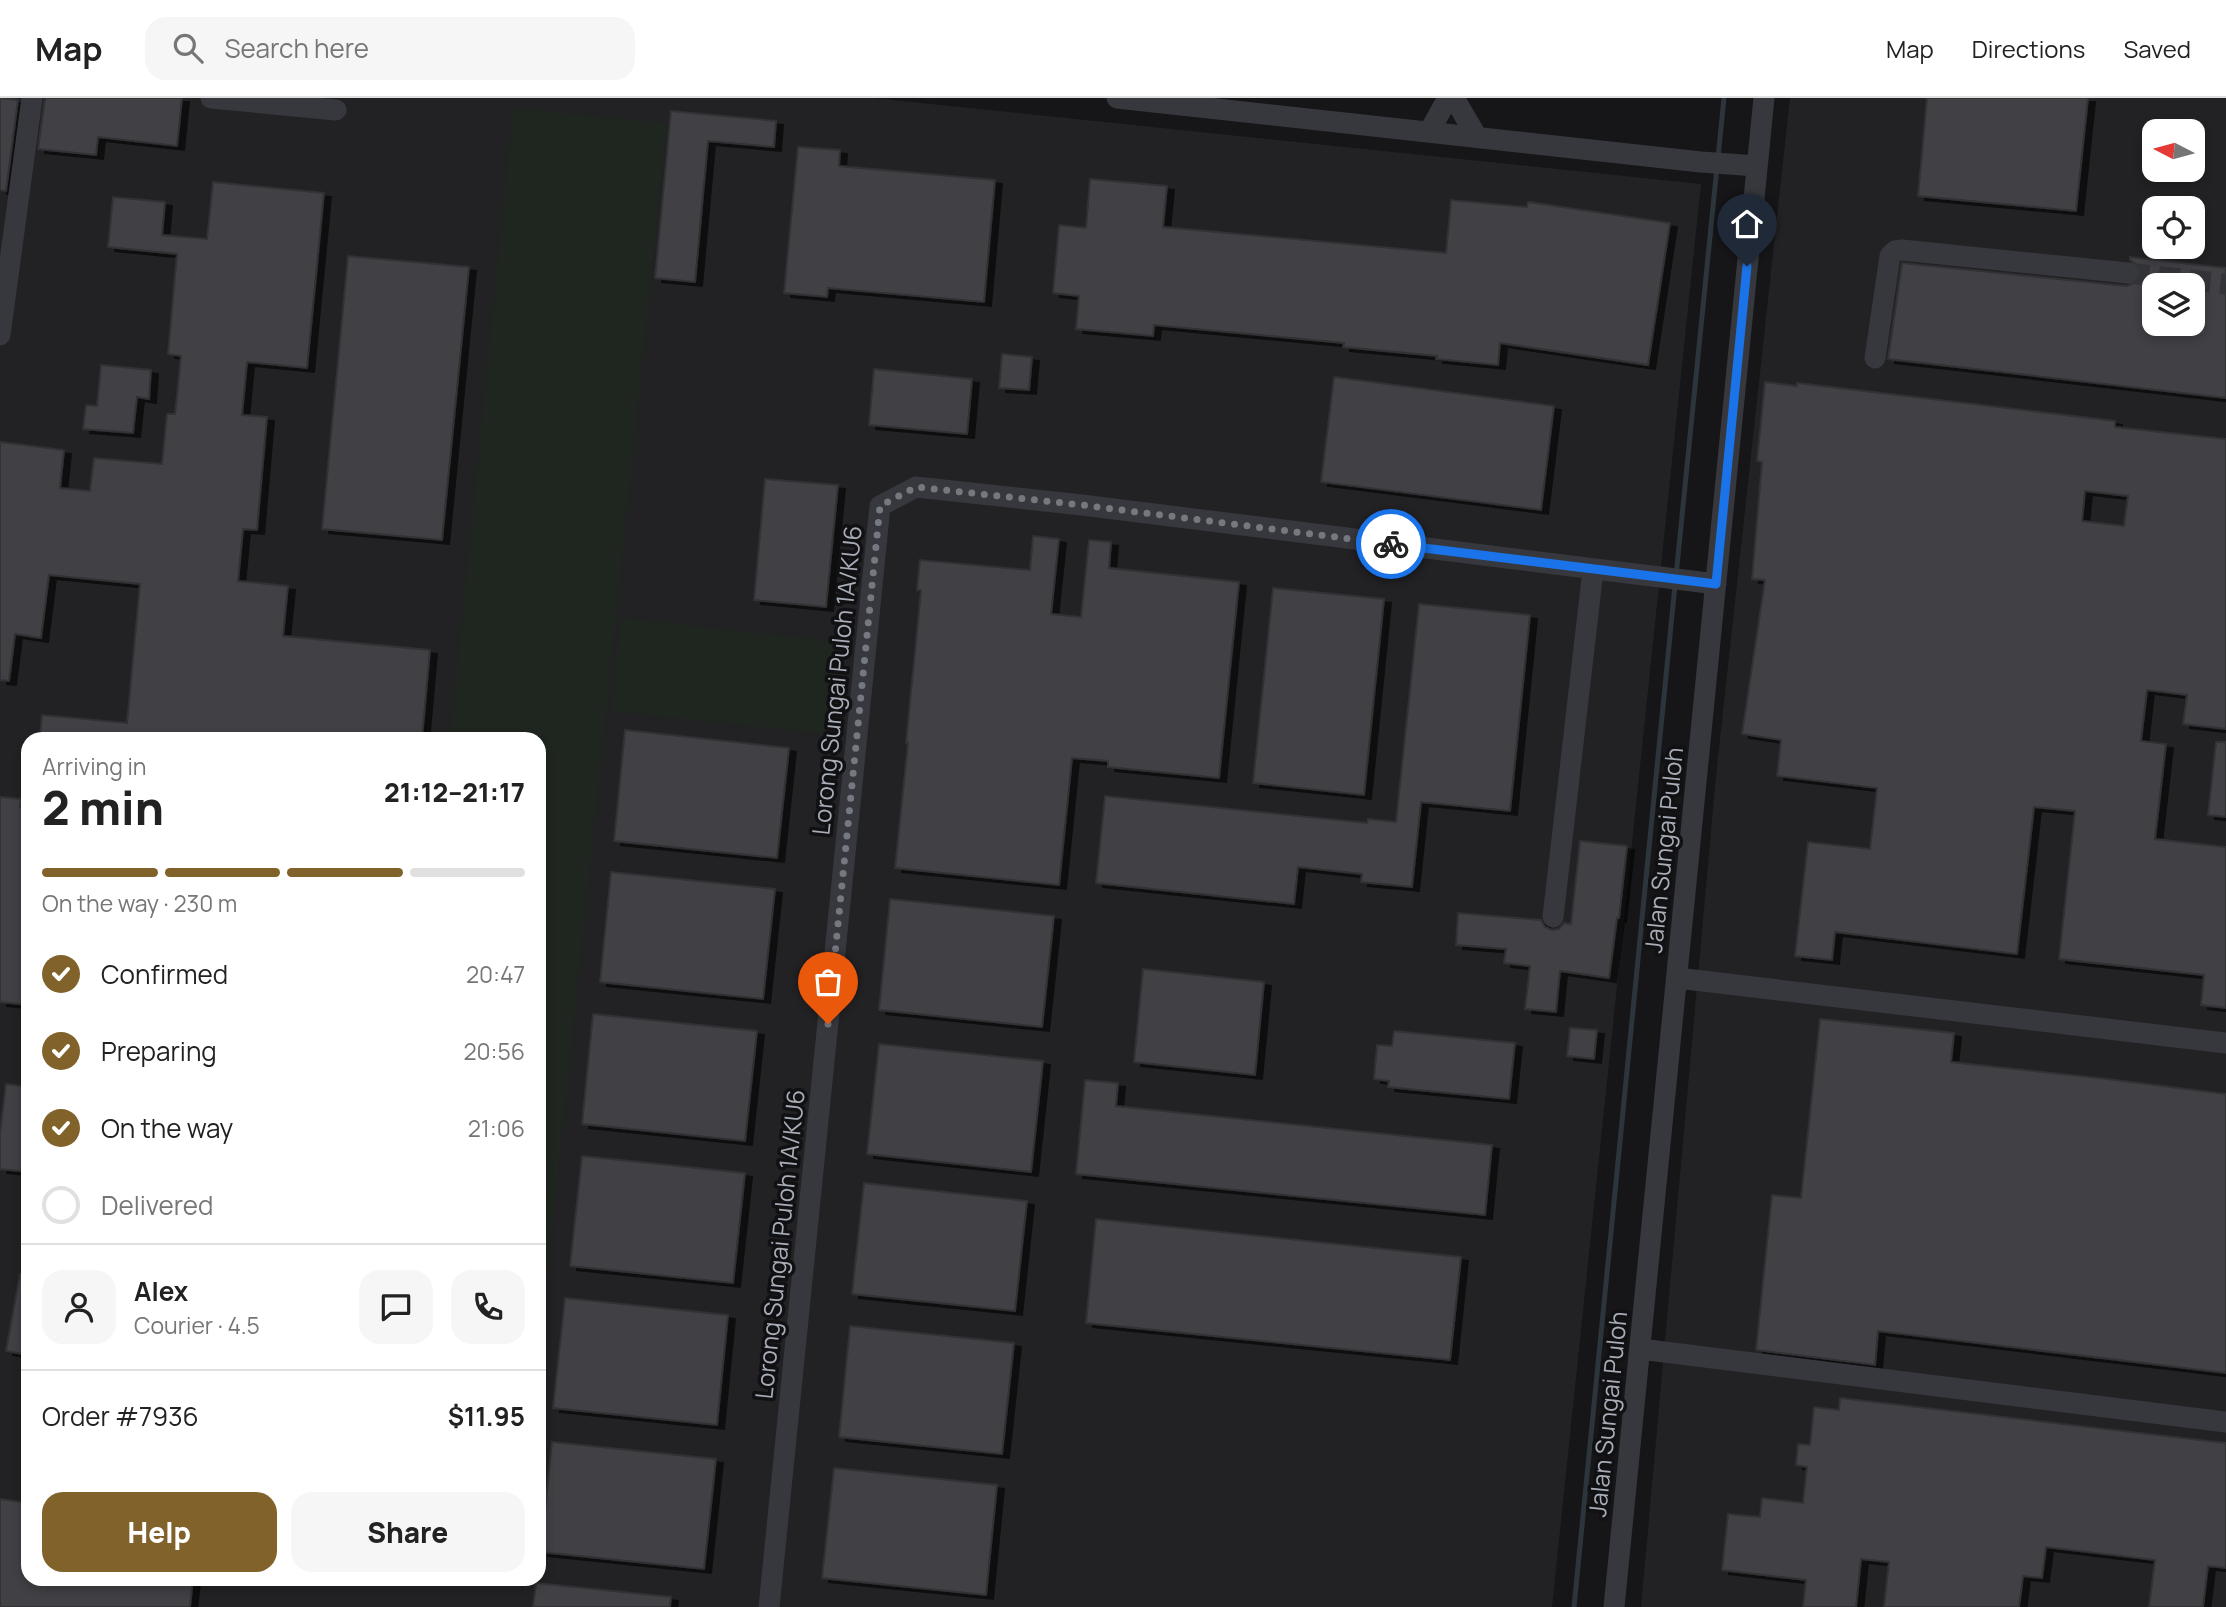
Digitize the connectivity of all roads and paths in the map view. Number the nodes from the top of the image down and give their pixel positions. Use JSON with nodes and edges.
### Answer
{"nodes":[{"id":1,"x":32,"y":98,"type":"edge"},
{"id":2,"x":1117,"y":98,"type":"edge"},
{"id":3,"x":1448,"y":98,"type":"edge"},
{"id":4,"x":1454,"y":98,"type":"edge"},
{"id":5,"x":1764,"y":98,"type":"edge"},
{"id":6,"x":211,"y":99,"type":"edge"},
{"id":7,"x":336,"y":110,"type":"dead end"},
{"id":8,"x":1429,"y":132,"type":"junction"},
{"id":9,"x":1477,"y":137,"type":"junction"},
{"id":10,"x":1748,"y":166,"type":"junction"},
{"id":11,"x":10,"y":193,"type":"edge"},
{"id":12,"x":2128,"y":273,"type":"tunnel mouth"},
{"id":13,"x":0,"y":335,"type":"edge"},
{"id":14,"x":1875,"y":358,"type":"dead end"},
{"id":15,"x":1593,"y":570,"type":"junction"},
{"id":16,"x":1716,"y":584,"type":"junction"},
{"id":17,"x":1553,"y":916,"type":"dead end"},
{"id":18,"x":1677,"y":978,"type":"junction"},
{"id":19,"x":2226,"y":1043,"type":"edge"},
{"id":20,"x":1640,"y":1349,"type":"junction"},
{"id":21,"x":2226,"y":1422,"type":"edge"},
{"id":22,"x":769,"y":1607,"type":"edge"},
{"id":23,"x":1614,"y":1607,"type":"edge"}],
"edges":[{"from":1,"to":11,"type":"street"},
{"from":2,"to":8,"type":"street"},
{"from":3,"to":8,"type":"street"},
{"from":4,"to":9,"type":"street"},
{"from":5,"to":10,"type":"street","name":"Jalan Sungai Puloh"},
{"from":6,"to":7,"type":"street"},
{"from":8,"to":9,"type":"street"},
{"from":9,"to":10,"type":"street"},
{"from":10,"to":16,"type":"street","name":"Jalan Sungai Puloh"},
{"from":11,"to":13,"type":"street"},
{"from":12,"to":14,"type":"street"},
{"from":15,"to":16,"type":"street","name":"Lorong Sungai Puloh 1A/KU6"},
{"from":15,"to":17,"type":"street"},
{"from":15,"to":22,"type":"street","name":"Lorong Sungai Puloh 1A/KU6"},
{"from":16,"to":18,"type":"street","name":"Jalan Sungai Puloh"},
{"from":18,"to":19,"type":"street"},
{"from":18,"to":20,"type":"street","name":"Jalan Sungai Puloh"},
{"from":20,"to":21,"type":"street"},
{"from":20,"to":23,"type":"street","name":"Jalan Sungai Puloh"}]}
